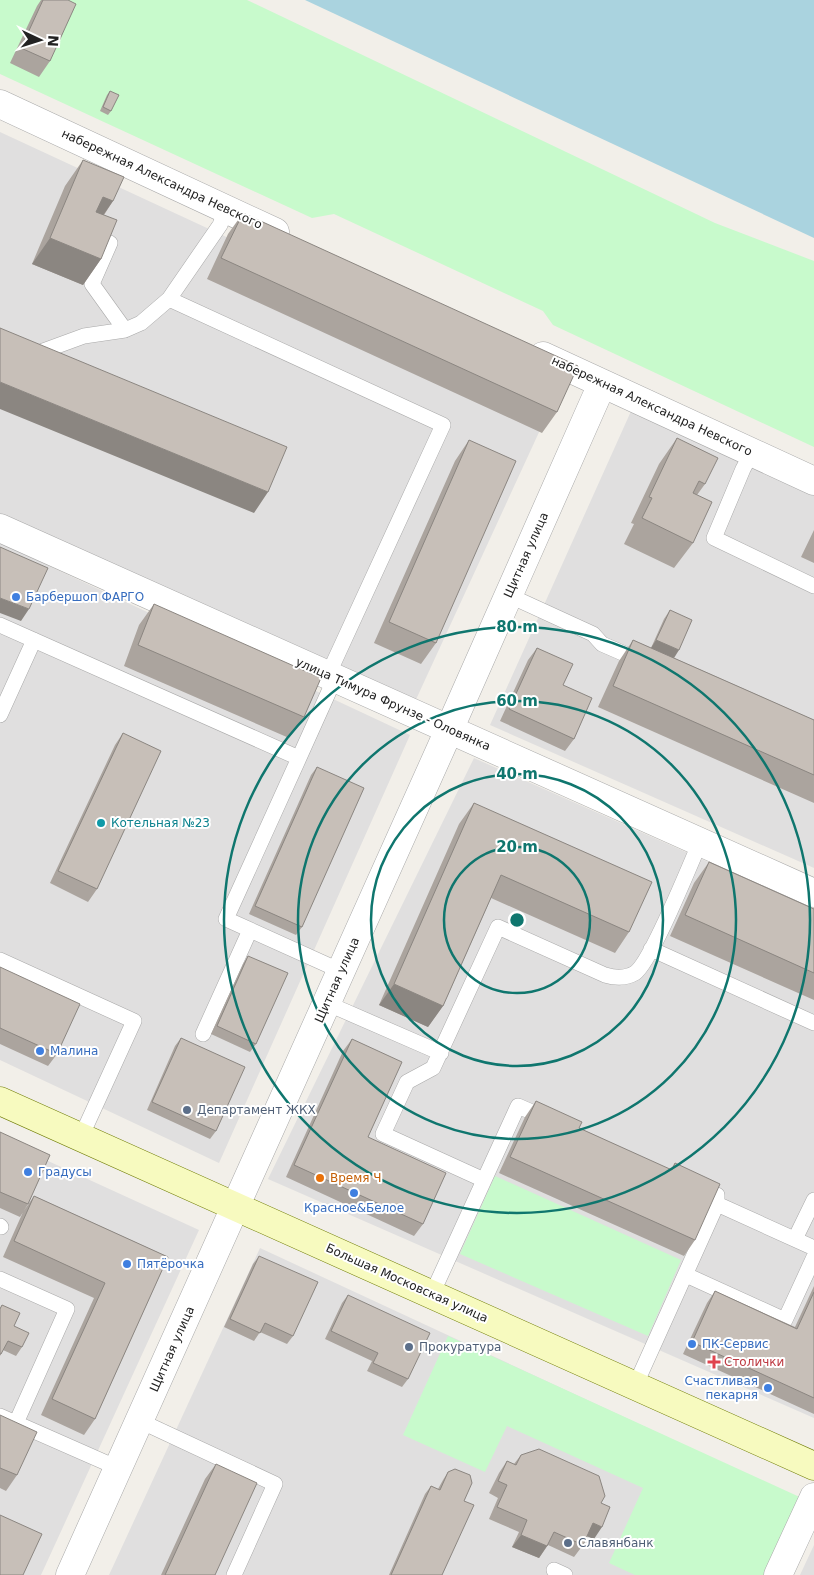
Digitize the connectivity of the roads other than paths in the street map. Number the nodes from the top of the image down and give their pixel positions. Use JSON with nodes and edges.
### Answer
{"nodes":[{"id":1,"x":0,"y":104,"type":"edge"},
{"id":2,"x":226,"y":209,"type":"junction"},
{"id":3,"x":298,"y":242,"type":"edge"},
{"id":4,"x":110,"y":243,"type":"edge"},
{"id":5,"x":169,"y":299,"type":"junction"},
{"id":6,"x":125,"y":330,"type":"junction"},
{"id":7,"x":26,"y":343,"type":"edge"},
{"id":8,"x":522,"y":347,"type":"edge"},
{"id":9,"x":43,"y":351,"type":"junction"},
{"id":10,"x":61,"y":359,"type":"edge"},
{"id":11,"x":602,"y":384,"type":"junction"},
{"id":12,"x":752,"y":452,"type":"junction"},
{"id":13,"x":814,"y":481,"type":"edge"},
{"id":14,"x":0,"y":528,"type":"edge"},
{"id":15,"x":814,"y":586,"type":"edge"},
{"id":16,"x":508,"y":595,"type":"junction"},
{"id":17,"x":0,"y":625,"type":"edge"},
{"id":18,"x":34,"y":640,"type":"junction"},
{"id":19,"x":655,"y":667,"type":"edge"},
{"id":20,"x":332,"y":676,"type":"junction"},
{"id":21,"x":0,"y":715,"type":"edge"},
{"id":22,"x":449,"y":729,"type":"junction"},
{"id":23,"x":299,"y":758,"type":"junction"},
{"id":24,"x":700,"y":842,"type":"junction"},
{"id":25,"x":814,"y":893,"type":"edge"},
{"id":26,"x":250,"y":930,"type":"junction"},
{"id":27,"x":651,"y":949,"type":"junction"},
{"id":28,"x":0,"y":960,"type":"edge"},
{"id":29,"x":341,"y":971,"type":"junction"},
{"id":30,"x":326,"y":1003,"type":"junction"},
{"id":31,"x":814,"y":1023,"type":"edge"},
{"id":32,"x":202,"y":1034,"type":"dead end"},
{"id":33,"x":440,"y":1053,"type":"junction"},
{"id":34,"x":0,"y":1101,"type":"edge"},
{"id":35,"x":563,"y":1126,"type":"edge"},
{"id":36,"x":81,"y":1137,"type":"junction"},
{"id":37,"x":681,"y":1179,"type":"edge"},
{"id":38,"x":484,"y":1180,"type":"junction"},
{"id":39,"x":814,"y":1200,"type":"edge"},
{"id":40,"x":717,"y":1204,"type":"junction"},
{"id":41,"x":236,"y":1206,"type":"junction"},
{"id":42,"x":795,"y":1240,"type":"junction"},
{"id":43,"x":814,"y":1248,"type":"edge"},
{"id":44,"x":814,"y":1257,"type":"edge"},
{"id":45,"x":686,"y":1275,"type":"junction"},
{"id":46,"x":0,"y":1279,"type":"edge"},
{"id":47,"x":432,"y":1294,"type":"junction"},
{"id":48,"x":635,"y":1386,"type":"junction"},
{"id":49,"x":0,"y":1416,"type":"edge"},
{"id":50,"x":140,"y":1421,"type":"junction"},
{"id":51,"x":16,"y":1422,"type":"junction"},
{"id":52,"x":814,"y":1466,"type":"edge"},
{"id":53,"x":118,"y":1468,"type":"junction"},
{"id":54,"x":814,"y":1497,"type":"edge"},
{"id":55,"x":70,"y":1575,"type":"edge"},
{"id":56,"x":234,"y":1575,"type":"edge"},
{"id":57,"x":778,"y":1575,"type":"edge"}],
"edges":[{"from":1,"to":2,"type":"street","name":"набережная Александра Невского"},
{"from":2,"to":3,"type":"street","name":"набережная Александра Невского"},
{"from":2,"to":5,"type":"lane"},
{"from":4,"to":6,"type":"lane"},
{"from":5,"to":6,"type":"lane"},
{"from":5,"to":20,"type":"lane"},
{"from":6,"to":9,"type":"lane"},
{"from":7,"to":9,"type":"lane"},
{"from":8,"to":11,"type":"street","name":"набережная Александра Невского"},
{"from":9,"to":10,"type":"lane"},
{"from":11,"to":12,"type":"street","name":"набережная Александра Невского"},
{"from":11,"to":16,"type":"street","name":"Щитная улица"},
{"from":12,"to":13,"type":"street","name":"набережная Александра Невского"},
{"from":12,"to":15,"type":"lane"},
{"from":14,"to":20,"type":"street","name":"улица Тимура Фрунзе - Оловянка"},
{"from":16,"to":19,"type":"lane"},
{"from":16,"to":22,"type":"street","name":"Щитная улица"},
{"from":17,"to":18,"type":"lane"},
{"from":18,"to":21,"type":"lane"},
{"from":18,"to":23,"type":"lane"},
{"from":20,"to":22,"type":"street","name":"улица Тимура Фрунзе - Оловянка"},
{"from":20,"to":23,"type":"lane"},
{"from":22,"to":24,"type":"street","name":"улица Тимура Фрунзе - Оловянка"},
{"from":22,"to":29,"type":"street","name":"Щитная улица"},
{"from":23,"to":26,"type":"lane"},
{"from":24,"to":25,"type":"street","name":"улица Тимура Фрунзе - Оловянка"},
{"from":24,"to":27,"type":"lane"},
{"from":26,"to":29,"type":"lane"},
{"from":26,"to":32,"type":"lane"},
{"from":27,"to":31,"type":"lane"},
{"from":27,"to":33,"type":"lane"},
{"from":28,"to":36,"type":"lane"},
{"from":29,"to":30,"type":"street","name":"Щитная улица"},
{"from":30,"to":33,"type":"lane"},
{"from":30,"to":41,"type":"street","name":"Щитная улица"},
{"from":33,"to":38,"type":"lane"},
{"from":34,"to":36,"type":"main road","name":"Большая Московская улица"},
{"from":35,"to":38,"type":"lane"},
{"from":36,"to":41,"type":"main road","name":"Большая Московская улица"},
{"from":37,"to":40,"type":"lane"},
{"from":38,"to":47,"type":"lane"},
{"from":39,"to":42,"type":"lane"},
{"from":40,"to":42,"type":"lane"},
{"from":40,"to":45,"type":"lane"},
{"from":41,"to":47,"type":"main road","name":"Большая Московская улица"},
{"from":41,"to":50,"type":"street","name":"Щитная улица"},
{"from":42,"to":43,"type":"lane"},
{"from":44,"to":45,"type":"lane"},
{"from":45,"to":48,"type":"lane"},
{"from":46,"to":51,"type":"lane"},
{"from":47,"to":48,"type":"main road","name":"Большая Московская улица"},
{"from":48,"to":52,"type":"main road","name":"Большая Московская улица"},
{"from":49,"to":51,"type":"lane"},
{"from":50,"to":53,"type":"street","name":"Щитная улица"},
{"from":50,"to":56,"type":"lane"},
{"from":51,"to":53,"type":"lane"},
{"from":53,"to":55,"type":"street","name":"Щитная улица"},
{"from":54,"to":57,"type":"street"}]}
